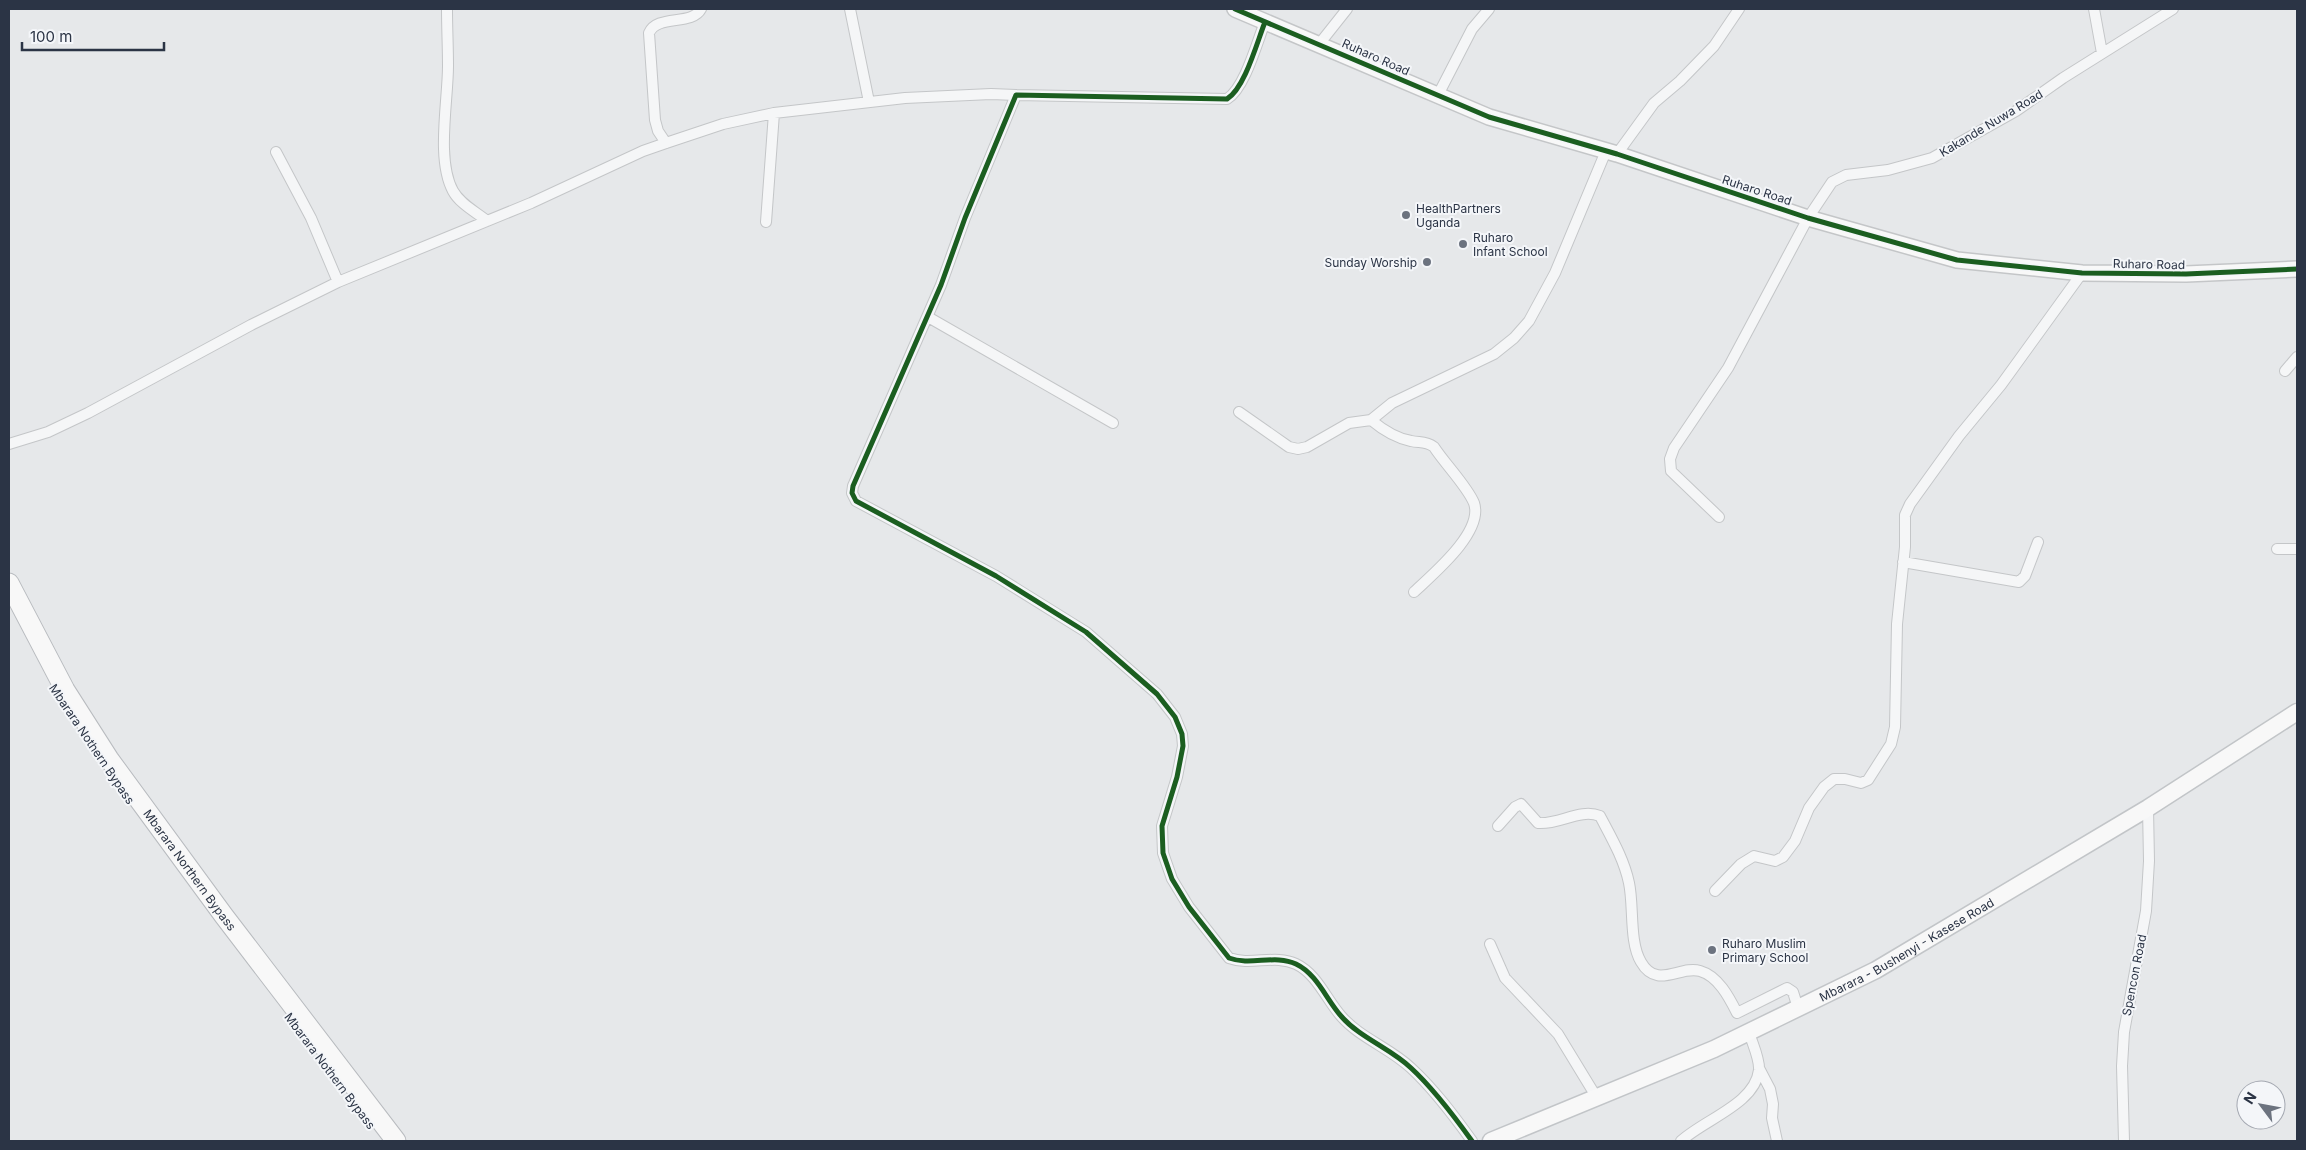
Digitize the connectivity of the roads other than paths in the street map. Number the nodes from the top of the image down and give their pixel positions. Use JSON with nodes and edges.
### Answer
{"nodes":[{"id":1,"x":447,"y":9,"type":"edge"},
{"id":2,"x":701,"y":9,"type":"edge"},
{"id":3,"x":850,"y":9,"type":"edge"},
{"id":4,"x":1235,"y":9,"type":"edge"},
{"id":5,"x":1347,"y":9,"type":"edge"},
{"id":6,"x":1489,"y":9,"type":"edge"},
{"id":7,"x":1739,"y":9,"type":"edge"},
{"id":8,"x":2094,"y":9,"type":"edge"},
{"id":9,"x":2173,"y":9,"type":"edge"},
{"id":10,"x":1265,"y":22,"type":"junction"},
{"id":11,"x":1320,"y":43,"type":"junction"},
{"id":12,"x":2102,"y":53,"type":"junction"},
{"id":13,"x":1016,"y":95,"type":"junction"},
{"id":14,"x":1438,"y":95,"type":"junction"},
{"id":15,"x":869,"y":102,"type":"junction"},
{"id":16,"x":774,"y":114,"type":"junction"},
{"id":17,"x":666,"y":143,"type":"junction"},
{"id":18,"x":276,"y":152,"type":"dead end"},
{"id":19,"x":1612,"y":153,"type":"junction"},
{"id":20,"x":1808,"y":218,"type":"junction"},
{"id":21,"x":487,"y":221,"type":"junction"},
{"id":22,"x":766,"y":222,"type":"dead end"},
{"id":23,"x":2297,"y":269,"type":"edge"},
{"id":24,"x":2082,"y":273,"type":"junction"},
{"id":25,"x":338,"y":282,"type":"junction"},
{"id":26,"x":928,"y":317,"type":"junction"},
{"id":27,"x":2297,"y":357,"type":"edge"},
{"id":28,"x":2285,"y":371,"type":"dead end"},
{"id":29,"x":1239,"y":412,"type":"dead end"},
{"id":30,"x":1371,"y":420,"type":"junction"},
{"id":31,"x":1113,"y":423,"type":"dead end"},
{"id":32,"x":9,"y":444,"type":"edge"},
{"id":33,"x":1719,"y":517,"type":"dead end"},
{"id":34,"x":2038,"y":542,"type":"dead end"},
{"id":35,"x":2277,"y":549,"type":"dead end"},
{"id":36,"x":2297,"y":549,"type":"edge"},
{"id":37,"x":1903,"y":562,"type":"junction"},
{"id":38,"x":9,"y":583,"type":"edge"},
{"id":39,"x":1414,"y":592,"type":"dead end"},
{"id":40,"x":9,"y":605,"type":"edge"},
{"id":41,"x":2297,"y":712,"type":"edge"},
{"id":42,"x":2148,"y":808,"type":"junction"},
{"id":43,"x":1498,"y":826,"type":"dead end"},
{"id":44,"x":1715,"y":891,"type":"dead end"},
{"id":45,"x":1490,"y":944,"type":"dead end"},
{"id":46,"x":1798,"y":1008,"type":"junction"},
{"id":47,"x":1749,"y":1032,"type":"junction"},
{"id":48,"x":1759,"y":1068,"type":"junction"},
{"id":49,"x":1597,"y":1098,"type":"junction"},
{"id":50,"x":383,"y":1141,"type":"edge"},
{"id":51,"x":396,"y":1141,"type":"edge"},
{"id":52,"x":1472,"y":1141,"type":"edge"},
{"id":53,"x":1491,"y":1141,"type":"edge"},
{"id":54,"x":1681,"y":1141,"type":"edge"},
{"id":55,"x":1777,"y":1141,"type":"edge"},
{"id":56,"x":2124,"y":1141,"type":"edge"}],
"edges":[{"from":1,"to":21,"type":"street"},
{"from":2,"to":17,"type":"street"},
{"from":3,"to":15,"type":"street"},
{"from":4,"to":10,"type":"street","name":"Ruharo Road"},
{"from":5,"to":11,"type":"street"},
{"from":6,"to":14,"type":"street"},
{"from":7,"to":19,"type":"street"},
{"from":8,"to":12,"type":"street"},
{"from":9,"to":12,"type":"street","name":"Kakande Nuwa Road"},
{"from":10,"to":11,"type":"street","name":"Ruharo Road"},
{"from":10,"to":13,"type":"street"},
{"from":11,"to":14,"type":"street","name":"Ruharo Road"},
{"from":12,"to":20,"type":"street","name":"Kakande Nuwa Road"},
{"from":13,"to":15,"type":"street"},
{"from":13,"to":26,"type":"street"},
{"from":14,"to":19,"type":"street","name":"Ruharo Road"},
{"from":15,"to":16,"type":"street"},
{"from":16,"to":17,"type":"street"},
{"from":16,"to":22,"type":"street"},
{"from":17,"to":21,"type":"street"},
{"from":18,"to":25,"type":"street"},
{"from":19,"to":20,"type":"street","name":"Ruharo Road"},
{"from":19,"to":30,"type":"street"},
{"from":20,"to":24,"type":"street","name":"Ruharo Road"},
{"from":20,"to":33,"type":"street","name":"Kakande Nuwa Road"},
{"from":21,"to":25,"type":"street"},
{"from":23,"to":24,"type":"street","name":"Ruharo Road"},
{"from":24,"to":37,"type":"street"},
{"from":25,"to":32,"type":"street"},
{"from":26,"to":31,"type":"street"},
{"from":26,"to":52,"type":"street"},
{"from":27,"to":28,"type":"street"},
{"from":29,"to":30,"type":"street"},
{"from":30,"to":39,"type":"street"},
{"from":34,"to":37,"type":"street"},
{"from":35,"to":36,"type":"street"},
{"from":37,"to":44,"type":"street"},
{"from":38,"to":51,"type":"highway","name":"Mbarara Northern Bypass"},
{"from":40,"to":50,"type":"highway","name":"Mbarara Nothern Bypass"},
{"from":41,"to":42,"type":"main road","name":"Mbarara - Bushenyi - Kasese Road"},
{"from":42,"to":46,"type":"main road","name":"Mbarara - Bushenyi - Kasese Road"},
{"from":42,"to":56,"type":"street","name":"Spencon Road"},
{"from":43,"to":46,"type":"street"},
{"from":45,"to":49,"type":"street"},
{"from":46,"to":47,"type":"main road","name":"Mbarara - Bushenyi - Kasese Road"},
{"from":47,"to":48,"type":"street"},
{"from":47,"to":49,"type":"main road","name":"Mbarara - Bushenyi - Kasese Road"},
{"from":48,"to":54,"type":"street"},
{"from":48,"to":55,"type":"street"},
{"from":49,"to":53,"type":"main road","name":"Mbarara - Bushenyi - Kasese Road"}]}
